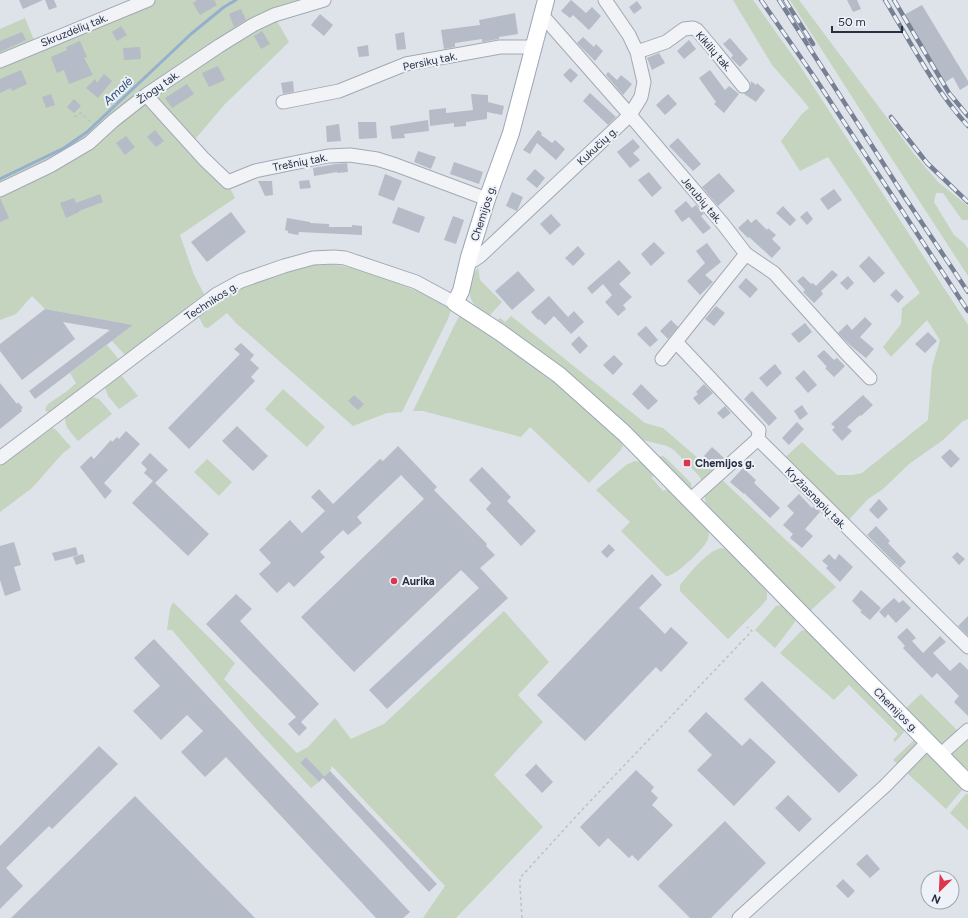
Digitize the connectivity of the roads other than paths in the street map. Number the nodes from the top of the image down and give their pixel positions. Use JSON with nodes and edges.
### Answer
{"nodes":[{"id":1,"x":148,"y":0,"type":"edge"},
{"id":2,"x":324,"y":0,"type":"edge"},
{"id":3,"x":605,"y":0,"type":"edge"},
{"id":4,"x":544,"y":7,"type":"edge"},
{"id":5,"x":534,"y":47,"type":"junction"},
{"id":6,"x":637,"y":52,"type":"junction"},
{"id":7,"x":0,"y":61,"type":"edge"},
{"id":8,"x":743,"y":86,"type":"dead end"},
{"id":9,"x":146,"y":95,"type":"junction"},
{"id":10,"x":283,"y":102,"type":"dead end"},
{"id":11,"x":630,"y":115,"type":"junction"},
{"id":12,"x":0,"y":190,"type":"edge"},
{"id":13,"x":487,"y":199,"type":"junction"},
{"id":14,"x":746,"y":254,"type":"junction"},
{"id":15,"x":469,"y":258,"type":"junction"},
{"id":16,"x":455,"y":303,"type":"junction"},
{"id":17,"x":676,"y":342,"type":"junction"},
{"id":18,"x":662,"y":359,"type":"dead end"},
{"id":19,"x":870,"y":378,"type":"dead end"},
{"id":20,"x":758,"y":439,"type":"junction"},
{"id":21,"x":0,"y":458,"type":"edge"},
{"id":22,"x":690,"y":500,"type":"junction"},
{"id":23,"x":968,"y":647,"type":"edge"},
{"id":24,"x":968,"y":730,"type":"edge"},
{"id":25,"x":928,"y":742,"type":"junction"},
{"id":26,"x":940,"y":755,"type":"junction"},
{"id":27,"x":968,"y":783,"type":"edge"},
{"id":28,"x":739,"y":918,"type":"edge"}],
"edges":[{"from":1,"to":7,"type":"street","name":"Skruzdėlių tak."},
{"from":2,"to":9,"type":"street","name":"Žiogų tak."},
{"from":3,"to":6,"type":"street","name":"Kukučių g."},
{"from":4,"to":5,"type":"main road","name":"Chemijos g."},
{"from":4,"to":11,"type":"street","name":"Jerubių tak."},
{"from":5,"to":10,"type":"street","name":"Persikų tak."},
{"from":5,"to":13,"type":"main road","name":"Chemijos g."},
{"from":6,"to":8,"type":"street","name":"Kikilių tak."},
{"from":6,"to":11,"type":"street","name":"Kukučių g."},
{"from":9,"to":12,"type":"street","name":"Žiogų tak."},
{"from":9,"to":13,"type":"street","name":"Trešnių tak."},
{"from":11,"to":14,"type":"street","name":"Jerubių tak."},
{"from":11,"to":15,"type":"street","name":"Kukučių g."},
{"from":13,"to":15,"type":"main road","name":"Chemijos g."},
{"from":14,"to":17,"type":"street"},
{"from":14,"to":19,"type":"street","name":"Jerubių tak."},
{"from":15,"to":16,"type":"main road","name":"Chemijos g."},
{"from":16,"to":21,"type":"street","name":"Technikos g."},
{"from":16,"to":22,"type":"main road","name":"Chemijos g."},
{"from":17,"to":18,"type":"street"},
{"from":17,"to":20,"type":"street","name":"Kryžiasnapių tak."},
{"from":20,"to":22,"type":"street"},
{"from":20,"to":23,"type":"street","name":"Kryžiasnapių tak."},
{"from":22,"to":25,"type":"main road","name":"Chemijos g."},
{"from":24,"to":26,"type":"street"},
{"from":25,"to":26,"type":"main road","name":"Chemijos g."},
{"from":25,"to":28,"type":"street"},
{"from":26,"to":27,"type":"main road","name":"Chemijos g."}]}
